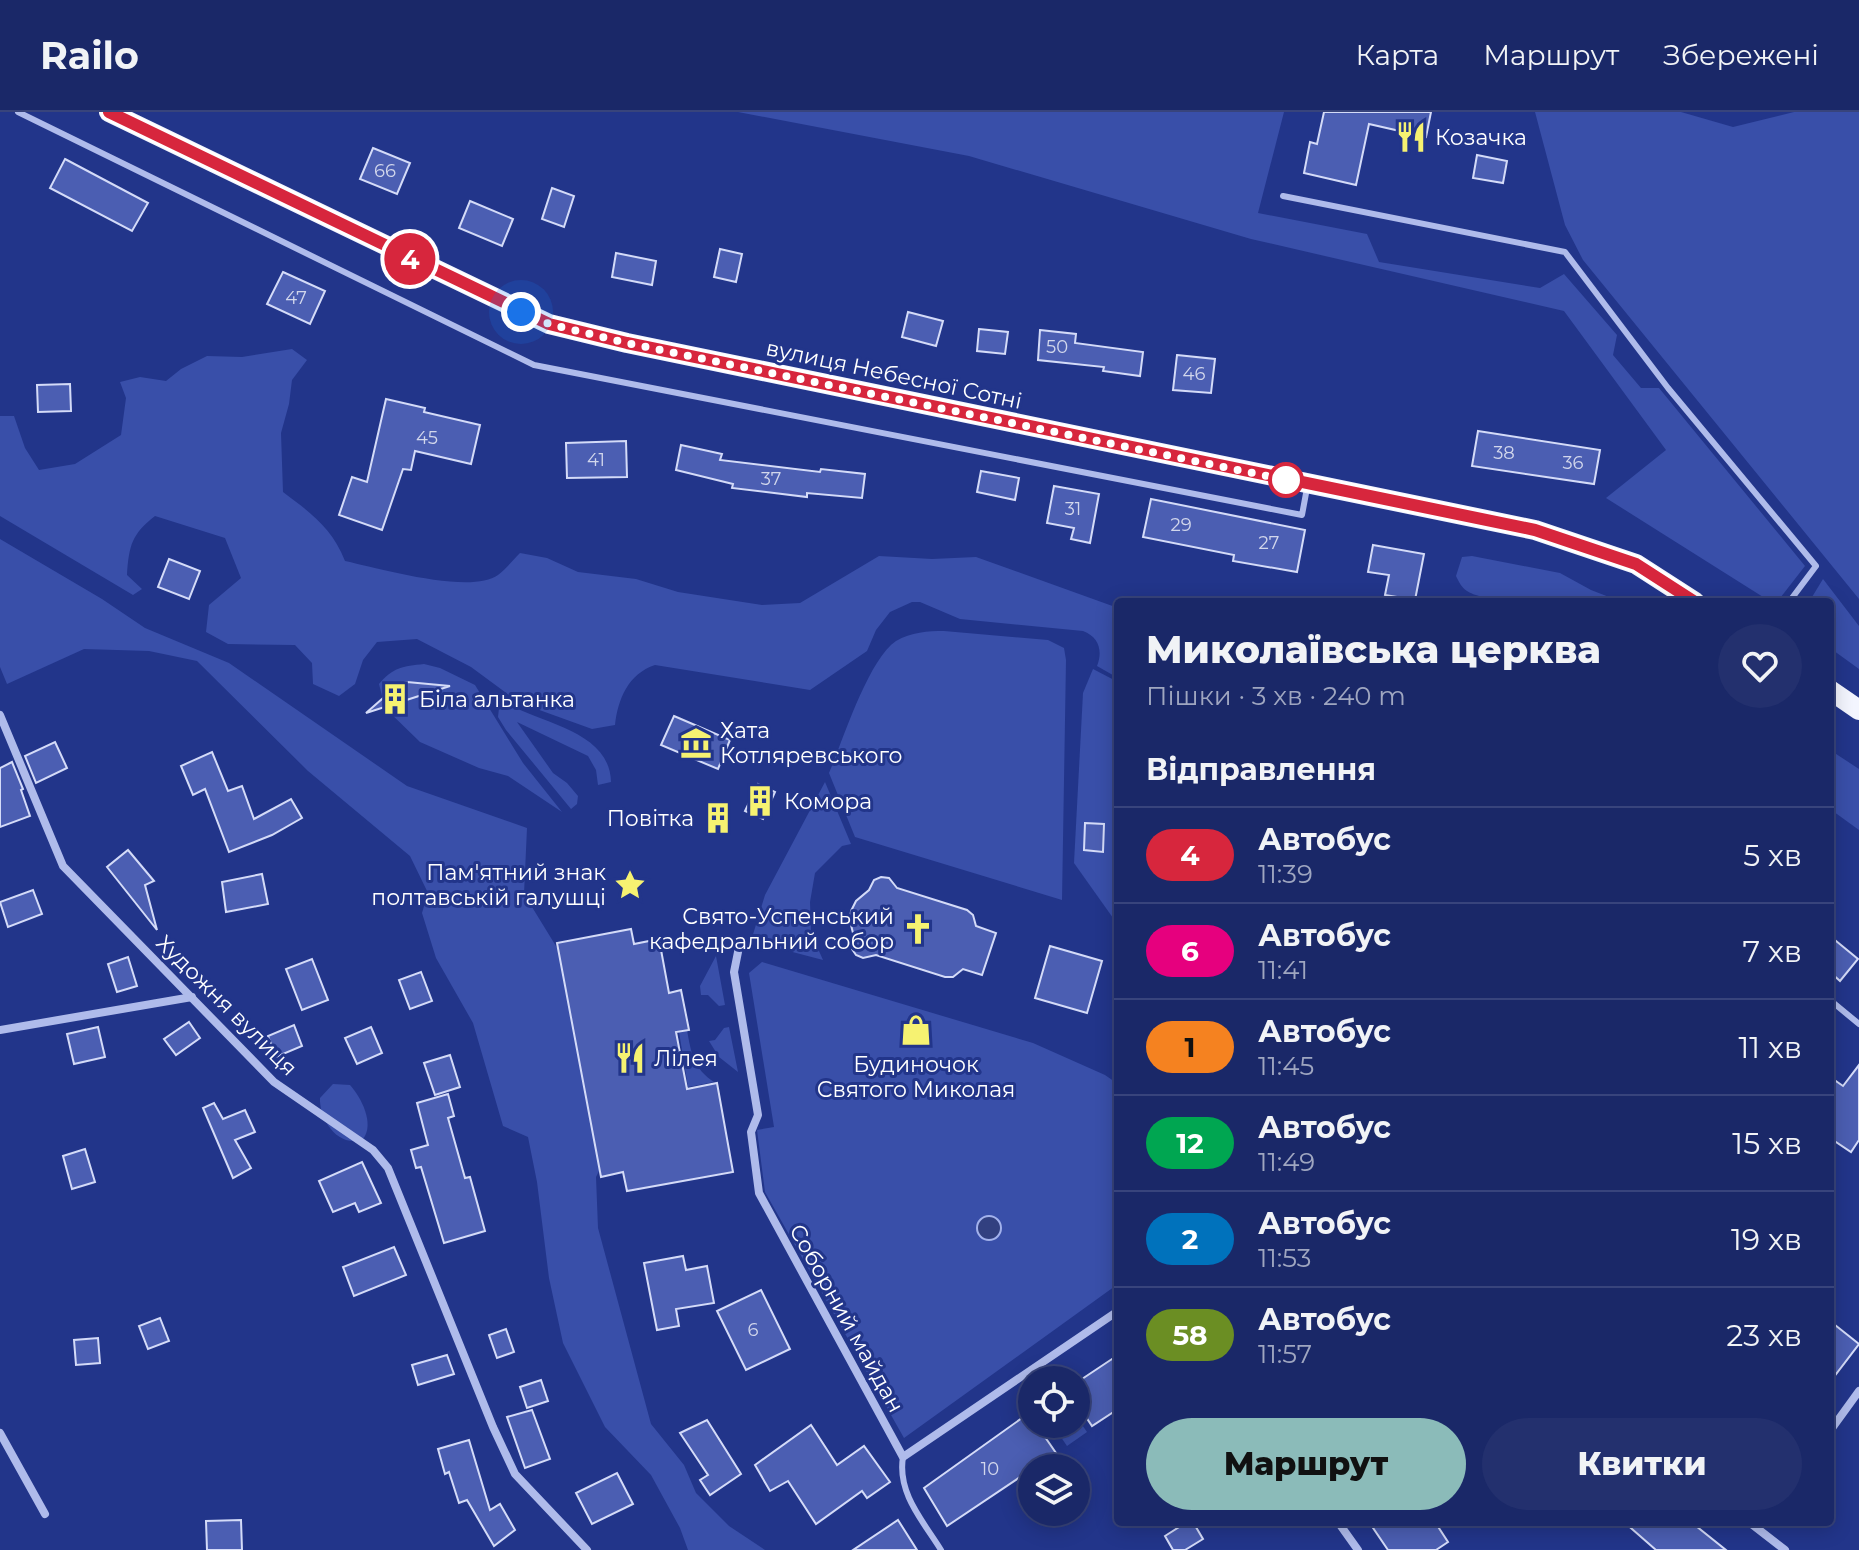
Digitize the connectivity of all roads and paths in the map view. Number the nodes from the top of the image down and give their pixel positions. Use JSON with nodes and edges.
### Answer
{"nodes":[{"id":1,"x":18,"y":112,"type":"edge"},
{"id":2,"x":109,"y":112,"type":"edge"},
{"id":3,"x":1283,"y":196,"type":"dead end"},
{"id":4,"x":1308,"y":485,"type":"junction"},
{"id":5,"x":1689,"y":598,"type":"edge"},
{"id":6,"x":1792,"y":598,"type":"edge"},
{"id":7,"x":1834,"y":693,"type":"edge"},
{"id":8,"x":1859,"y":710,"type":"edge"},
{"id":9,"x":0,"y":715,"type":"edge"},
{"id":10,"x":740,"y":942,"type":"dead end"},
{"id":11,"x":192,"y":997,"type":"junction"},
{"id":12,"x":1834,"y":1003,"type":"edge"},
{"id":13,"x":1859,"y":1024,"type":"edge"},
{"id":14,"x":0,"y":1030,"type":"edge"},
{"id":15,"x":1114,"y":1314,"type":"edge"},
{"id":16,"x":1859,"y":1391,"type":"edge"},
{"id":17,"x":1834,"y":1425,"type":"edge"},
{"id":18,"x":0,"y":1433,"type":"edge"},
{"id":19,"x":903,"y":1457,"type":"junction"},
{"id":20,"x":45,"y":1514,"type":"dead end"},
{"id":21,"x":1341,"y":1526,"type":"edge"},
{"id":22,"x":1762,"y":1526,"type":"edge"},
{"id":23,"x":587,"y":1550,"type":"edge"},
{"id":24,"x":941,"y":1550,"type":"edge"},
{"id":25,"x":1358,"y":1550,"type":"edge"},
{"id":26,"x":1785,"y":1550,"type":"edge"}],
"edges":[{"from":1,"to":4,"type":"lane"},
{"from":2,"to":4,"type":"main road","name":"вулиця Небесної Сотні"},
{"from":3,"to":6,"type":"lane"},
{"from":4,"to":5,"type":"main road","name":"вулиця Небесної Сотні"},
{"from":7,"to":8,"type":"main road"},
{"from":9,"to":11,"type":"street","name":"Художня вулиця"},
{"from":10,"to":19,"type":"street","name":"Соборний майдан"},
{"from":11,"to":14,"type":"street"},
{"from":11,"to":23,"type":"street","name":"Художня вулиця"},
{"from":12,"to":13,"type":"lane"},
{"from":15,"to":19,"type":"street"},
{"from":16,"to":17,"type":"street"},
{"from":18,"to":20,"type":"street"},
{"from":19,"to":24,"type":"lane"},
{"from":21,"to":25,"type":"street"},
{"from":22,"to":26,"type":"street"}]}
